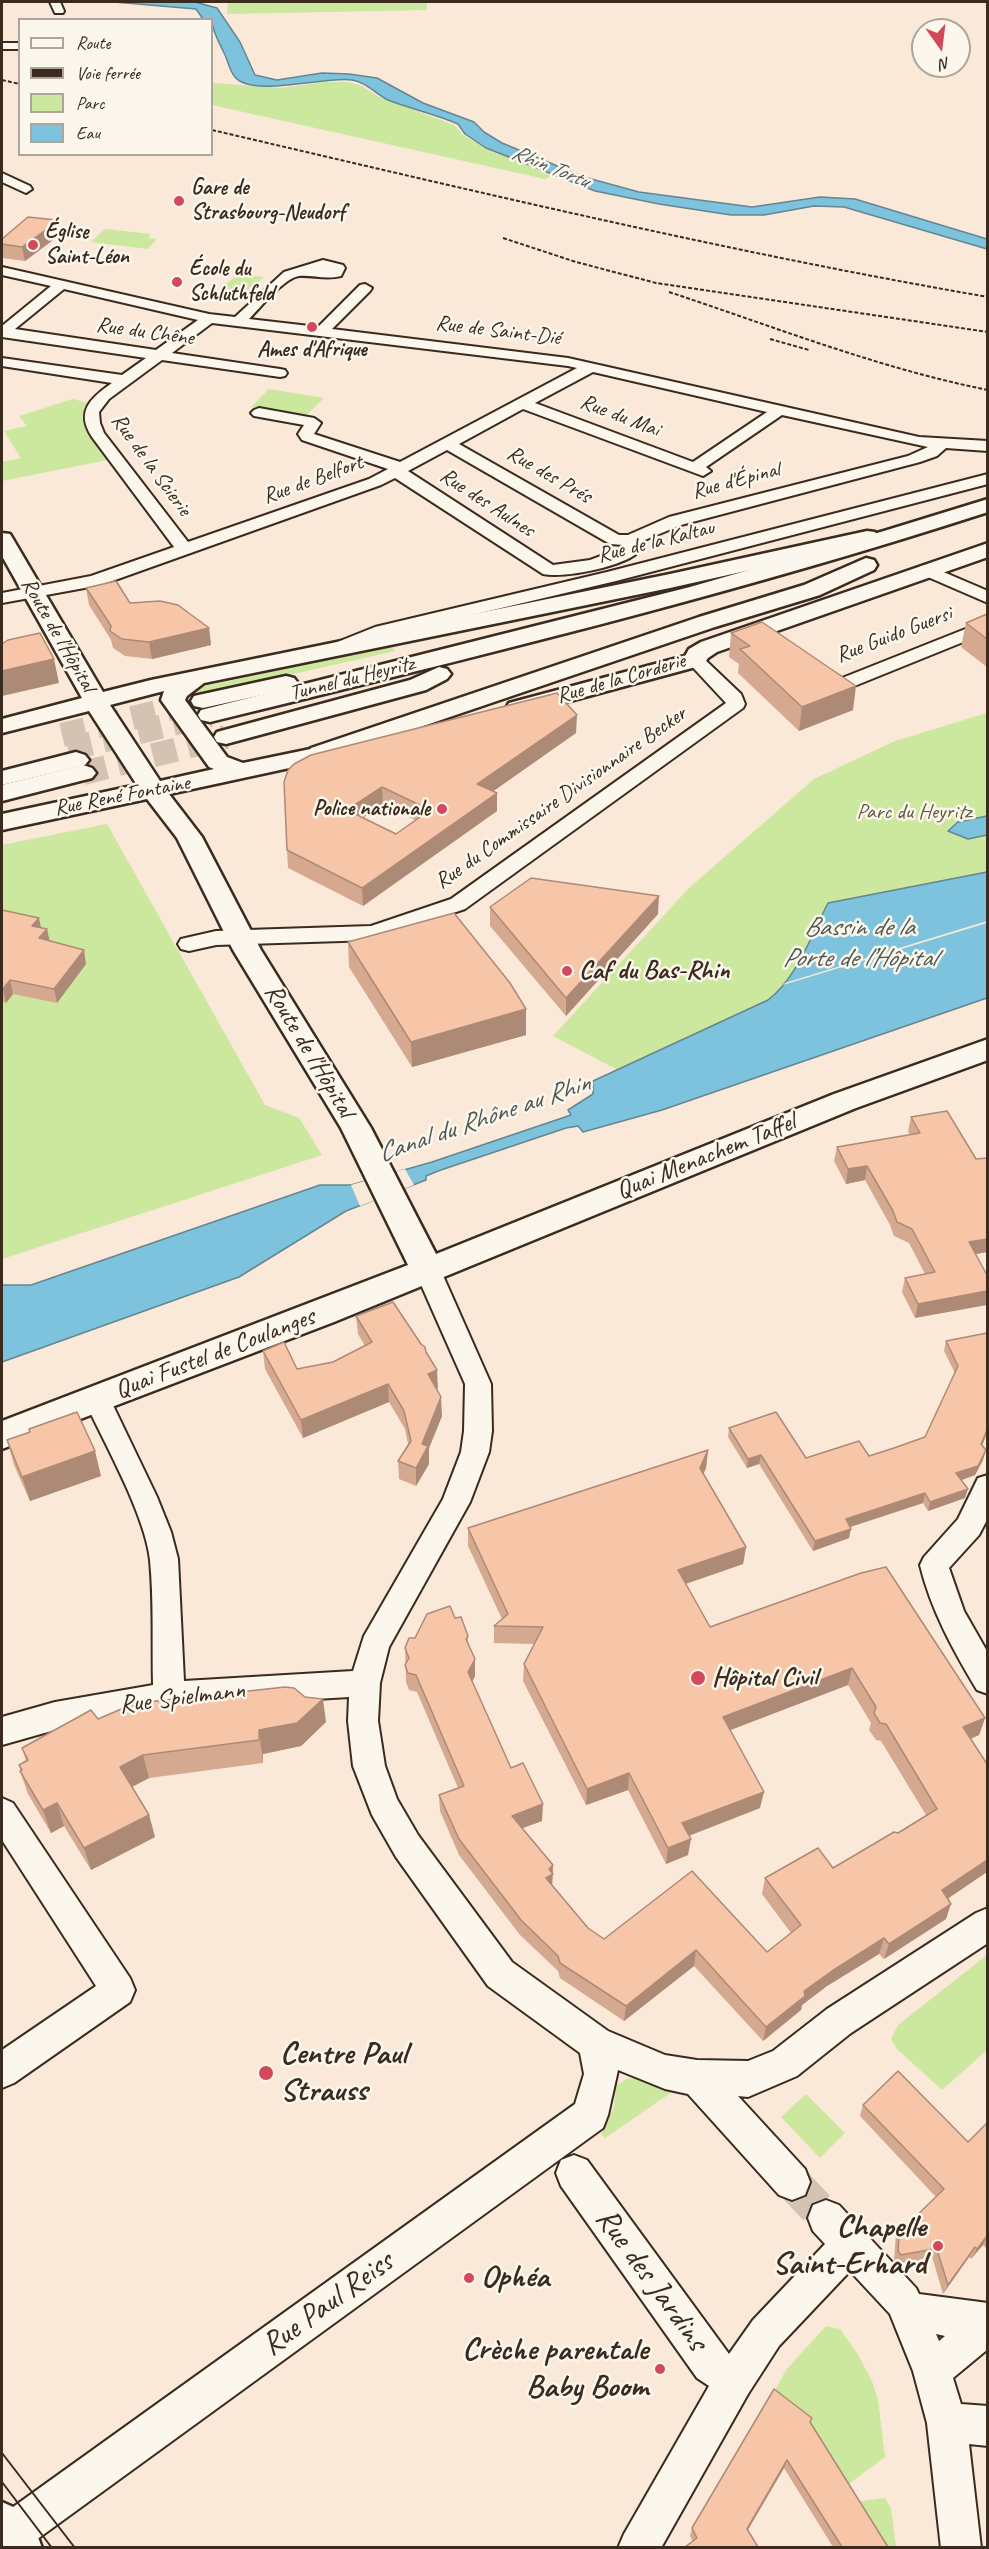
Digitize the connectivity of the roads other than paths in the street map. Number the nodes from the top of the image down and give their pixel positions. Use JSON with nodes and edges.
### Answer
{"nodes":[{"id":1,"x":2,"y":46,"type":"edge"},
{"id":2,"x":18,"y":46,"type":"edge"},
{"id":3,"x":2,"y":177,"type":"edge"},
{"id":4,"x":26,"y":189,"type":"dead end"},
{"id":5,"x":2,"y":271,"type":"edge"},
{"id":6,"x":303,"y":272,"type":"dead end"},
{"id":7,"x":62,"y":284,"type":"junction"},
{"id":8,"x":365,"y":288,"type":"dead end"},
{"id":9,"x":209,"y":318,"type":"junction"},
{"id":10,"x":238,"y":322,"type":"junction"},
{"id":11,"x":321,"y":332,"type":"junction"},
{"id":12,"x":2,"y":333,"type":"edge"},
{"id":13,"x":159,"y":355,"type":"junction"},
{"id":14,"x":2,"y":363,"type":"edge"},
{"id":15,"x":589,"y":368,"type":"junction"},
{"id":16,"x":280,"y":373,"type":"dead end"},
{"id":17,"x":124,"y":380,"type":"junction"},
{"id":18,"x":521,"y":403,"type":"junction"},
{"id":19,"x":778,"y":411,"type":"junction"},
{"id":20,"x":259,"y":414,"type":"dead end"},
{"id":21,"x":446,"y":443,"type":"junction"},
{"id":22,"x":940,"y":445,"type":"junction"},
{"id":23,"x":987,"y":446,"type":"edge"},
{"id":24,"x":399,"y":469,"type":"junction"},
{"id":25,"x":987,"y":479,"type":"edge"},
{"id":26,"x":987,"y":500,"type":"edge"},
{"id":27,"x":987,"y":505,"type":"edge"},
{"id":28,"x":987,"y":525,"type":"edge"},
{"id":29,"x":867,"y":537,"type":"junction"},
{"id":30,"x":2,"y":539,"type":"edge"},
{"id":31,"x":631,"y":540,"type":"junction"},
{"id":32,"x":987,"y":549,"type":"edge"},
{"id":33,"x":185,"y":550,"type":"junction"},
{"id":34,"x":866,"y":565,"type":"junction"},
{"id":35,"x":927,"y":570,"type":"junction"},
{"id":36,"x":554,"y":571,"type":"joint"},
{"id":37,"x":34,"y":593,"type":"junction"},
{"id":38,"x":2,"y":598,"type":"edge"},
{"id":39,"x":987,"y":598,"type":"edge"},
{"id":40,"x":987,"y":625,"type":"edge"},
{"id":41,"x":336,"y":649,"type":"junction"},
{"id":42,"x":695,"y":660,"type":"junction"},
{"id":43,"x":804,"y":660,"type":"edge"},
{"id":44,"x":96,"y":701,"type":"junction"},
{"id":45,"x":210,"y":711,"type":"junction"},
{"id":46,"x":2,"y":726,"type":"edge"},
{"id":47,"x":320,"y":753,"type":"junction"},
{"id":48,"x":76,"y":760,"type":"junction"},
{"id":49,"x":2,"y":765,"type":"edge"},
{"id":50,"x":243,"y":772,"type":"junction"},
{"id":51,"x":2,"y":778,"type":"edge"},
{"id":52,"x":147,"y":780,"type":"junction"},
{"id":53,"x":2,"y":793,"type":"edge"},
{"id":54,"x":2,"y":822,"type":"edge"},
{"id":55,"x":189,"y":837,"type":"junction"},
{"id":56,"x":241,"y":939,"type":"junction"},
{"id":57,"x":189,"y":944,"type":"dead end"},
{"id":58,"x":987,"y":1049,"type":"edge"},
{"id":59,"x":428,"y":1271,"type":"junction"},
{"id":60,"x":97,"y":1399,"type":"junction"},
{"id":61,"x":2,"y":1435,"type":"edge"},
{"id":62,"x":987,"y":1486,"type":"edge"},
{"id":63,"x":987,"y":1681,"type":"edge"},
{"id":64,"x":365,"y":1683,"type":"junction"},
{"id":65,"x":169,"y":1695,"type":"junction"},
{"id":66,"x":2,"y":1731,"type":"edge"},
{"id":67,"x":2,"y":1813,"type":"edge"},
{"id":68,"x":987,"y":1924,"type":"edge"},
{"id":69,"x":596,"y":2043,"type":"junction"},
{"id":70,"x":2,"y":2071,"type":"edge"},
{"id":71,"x":697,"y":2078,"type":"junction"},
{"id":72,"x":574,"y":2173,"type":"dead end"},
{"id":73,"x":792,"y":2182,"type":"tunnel mouth"},
{"id":74,"x":908,"y":2312,"type":"junction"},
{"id":75,"x":987,"y":2323,"type":"edge"},
{"id":76,"x":932,"y":2371,"type":"junction"},
{"id":77,"x":734,"y":2380,"type":"junction"},
{"id":78,"x":947,"y":2423,"type":"junction"},
{"id":79,"x":987,"y":2426,"type":"edge"},
{"id":80,"x":7,"y":2539,"type":"edge"},
{"id":81,"x":638,"y":2547,"type":"edge"},
{"id":82,"x":961,"y":2547,"type":"edge"}],
"edges":[{"from":1,"to":2,"type":"street"},
{"from":3,"to":4,"type":"street"},
{"from":5,"to":7,"type":"street","name":"Rue de Saint-Dié"},
{"from":6,"to":10,"type":"street"},
{"from":7,"to":9,"type":"street","name":"Rue de Saint-Dié"},
{"from":7,"to":12,"type":"street"},
{"from":8,"to":11,"type":"street"},
{"from":9,"to":10,"type":"street","name":"Rue de Saint-Dié"},
{"from":9,"to":13,"type":"street"},
{"from":10,"to":11,"type":"street","name":"Rue de Saint-Dié"},
{"from":11,"to":15,"type":"street","name":"Rue de Saint-Dié"},
{"from":12,"to":13,"type":"street","name":"Rue du Chêne"},
{"from":13,"to":16,"type":"street","name":"Rue du Chêne"},
{"from":13,"to":17,"type":"street"},
{"from":14,"to":17,"type":"street"},
{"from":15,"to":18,"type":"street","name":"Rue de Belfort"},
{"from":15,"to":19,"type":"street","name":"Rue de Saint-Dié"},
{"from":17,"to":33,"type":"street","name":"Rue de la Scierie"},
{"from":18,"to":19,"type":"street","name":"Rue du Mai"},
{"from":18,"to":21,"type":"street","name":"Rue de Belfort"},
{"from":19,"to":22,"type":"street","name":"Rue de Saint-Dié"},
{"from":20,"to":24,"type":"street","name":"Rue des Aulnes"},
{"from":21,"to":24,"type":"street","name":"Rue de Belfort"},
{"from":21,"to":31,"type":"street","name":"Rue des Prés"},
{"from":22,"to":23,"type":"street","name":"Rue de Saint-Dié"},
{"from":22,"to":31,"type":"street","name":"Rue d'Épinal"},
{"from":24,"to":33,"type":"street","name":"Rue de Belfort"},
{"from":24,"to":36,"type":"street","name":"Rue des Aulnes"},
{"from":25,"to":41,"type":"street","name":"Rue de la Kaltau"},
{"from":26,"to":29,"type":"main road"},
{"from":27,"to":45,"type":"main road","name":"Tunnel du Heyritz"},
{"from":28,"to":34,"type":"main road"},
{"from":29,"to":41,"type":"main road"},
{"from":29,"to":45,"type":"main road"},
{"from":30,"to":37,"type":"main road","name":"Route de l'Hôpital"},
{"from":31,"to":36,"type":"street","name":"Rue d'Épinal"},
{"from":32,"to":35,"type":"main road","name":"Rue de la Corderie"},
{"from":33,"to":37,"type":"street","name":"Rue de Belfort"},
{"from":34,"to":45,"type":"main road","name":"Tunnel du Heyritz"},
{"from":34,"to":47,"type":"main road"},
{"from":35,"to":39,"type":"street","name":"Rue Guido Guersi"},
{"from":35,"to":42,"type":"main road","name":"Rue de la Corderie"},
{"from":37,"to":38,"type":"street","name":"Rue de Belfort"},
{"from":37,"to":44,"type":"main road","name":"Route de l'Hôpital"},
{"from":40,"to":43,"type":"street","name":"Rue Guido Guersi"},
{"from":41,"to":45,"type":"main road"},
{"from":42,"to":47,"type":"main road","name":"Rue de la Corderie"},
{"from":42,"to":56,"type":"street","name":"Rue du Commissaire Divisionnaire Becker"},
{"from":44,"to":45,"type":"main road"},
{"from":44,"to":46,"type":"main road"},
{"from":44,"to":52,"type":"main road","name":"Route de l'Hôpital"},
{"from":45,"to":50,"type":"main road"},
{"from":47,"to":50,"type":"main road","name":"Rue de la Corderie"},
{"from":48,"to":49,"type":"main road"},
{"from":48,"to":51,"type":"main road"},
{"from":48,"to":53,"type":"main road"},
{"from":50,"to":52,"type":"main road","name":"Rue René Fontaine"},
{"from":50,"to":55,"type":"main road"},
{"from":52,"to":54,"type":"main road","name":"Rue René Fontaine"},
{"from":52,"to":55,"type":"main road","name":"Route de l'Hôpital"},
{"from":55,"to":56,"type":"main road","name":"Route de l'Hôpital"},
{"from":56,"to":57,"type":"street"},
{"from":56,"to":59,"type":"main road","name":"Route de l'Hôpital"},
{"from":58,"to":59,"type":"main road","name":"Quai Menachem Taffel"},
{"from":59,"to":60,"type":"main road","name":"Quai Fustel de Coulanges"},
{"from":59,"to":64,"type":"street"},
{"from":60,"to":61,"type":"main road","name":"Quai Fustel de Coulanges"},
{"from":60,"to":65,"type":"street"},
{"from":62,"to":63,"type":"street"},
{"from":64,"to":65,"type":"street","name":"Rue Spielmann"},
{"from":64,"to":69,"type":"street"},
{"from":65,"to":66,"type":"street","name":"Rue Spielmann"},
{"from":67,"to":70,"type":"street"},
{"from":68,"to":71,"type":"street"},
{"from":69,"to":71,"type":"street"},
{"from":69,"to":80,"type":"street","name":"Rue Paul Reiss"},
{"from":71,"to":73,"type":"street"},
{"from":72,"to":77,"type":"street","name":"Rue des Jardins"},
{"from":74,"to":75,"type":"street"},
{"from":74,"to":76,"type":"street"},
{"from":74,"to":77,"type":"street"},
{"from":75,"to":76,"type":"street"},
{"from":76,"to":78,"type":"street"},
{"from":77,"to":81,"type":"street"},
{"from":78,"to":79,"type":"street"},
{"from":78,"to":82,"type":"street"}]}
